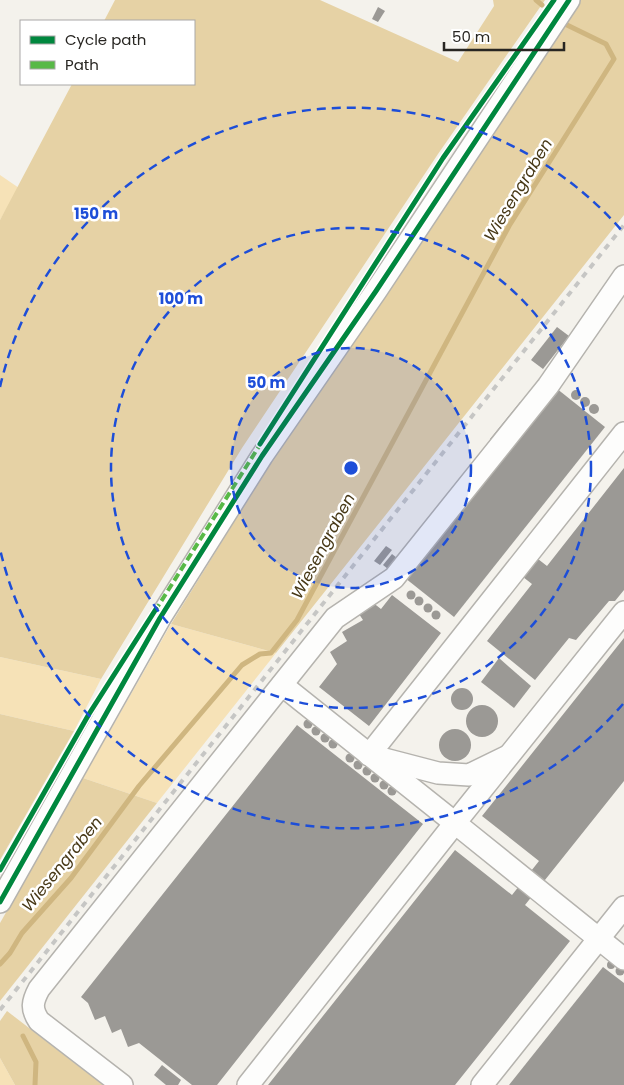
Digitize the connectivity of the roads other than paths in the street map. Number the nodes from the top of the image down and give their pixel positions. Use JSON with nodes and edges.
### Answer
{"nodes":[{"id":1,"x":569,"y":0,"type":"edge"},
{"id":2,"x":624,"y":276,"type":"edge"},
{"id":3,"x":624,"y":433,"type":"edge"},
{"id":4,"x":624,"y":612,"type":"edge"},
{"id":5,"x":282,"y":685,"type":"junction"},
{"id":6,"x":369,"y":755,"type":"junction"},
{"id":7,"x":508,"y":756,"type":"junction"},
{"id":8,"x":455,"y":823,"type":"junction"},
{"id":9,"x":0,"y":902,"type":"edge"},
{"id":10,"x":624,"y":907,"type":"edge"},
{"id":11,"x":598,"y":938,"type":"junction"},
{"id":12,"x":624,"y":958,"type":"edge"},
{"id":13,"x":122,"y":1085,"type":"edge"},
{"id":14,"x":248,"y":1085,"type":"edge"},
{"id":15,"x":482,"y":1085,"type":"edge"}],
"edges":[{"from":1,"to":9,"type":"street"},
{"from":2,"to":5,"type":"street"},
{"from":3,"to":6,"type":"street"},
{"from":4,"to":7,"type":"street"},
{"from":5,"to":6,"type":"street"},
{"from":5,"to":13,"type":"street"},
{"from":6,"to":7,"type":"street"},
{"from":6,"to":8,"type":"street"},
{"from":7,"to":8,"type":"street"},
{"from":8,"to":11,"type":"street"},
{"from":8,"to":14,"type":"street"},
{"from":10,"to":11,"type":"street"},
{"from":11,"to":12,"type":"street"},
{"from":11,"to":15,"type":"street"}]}
